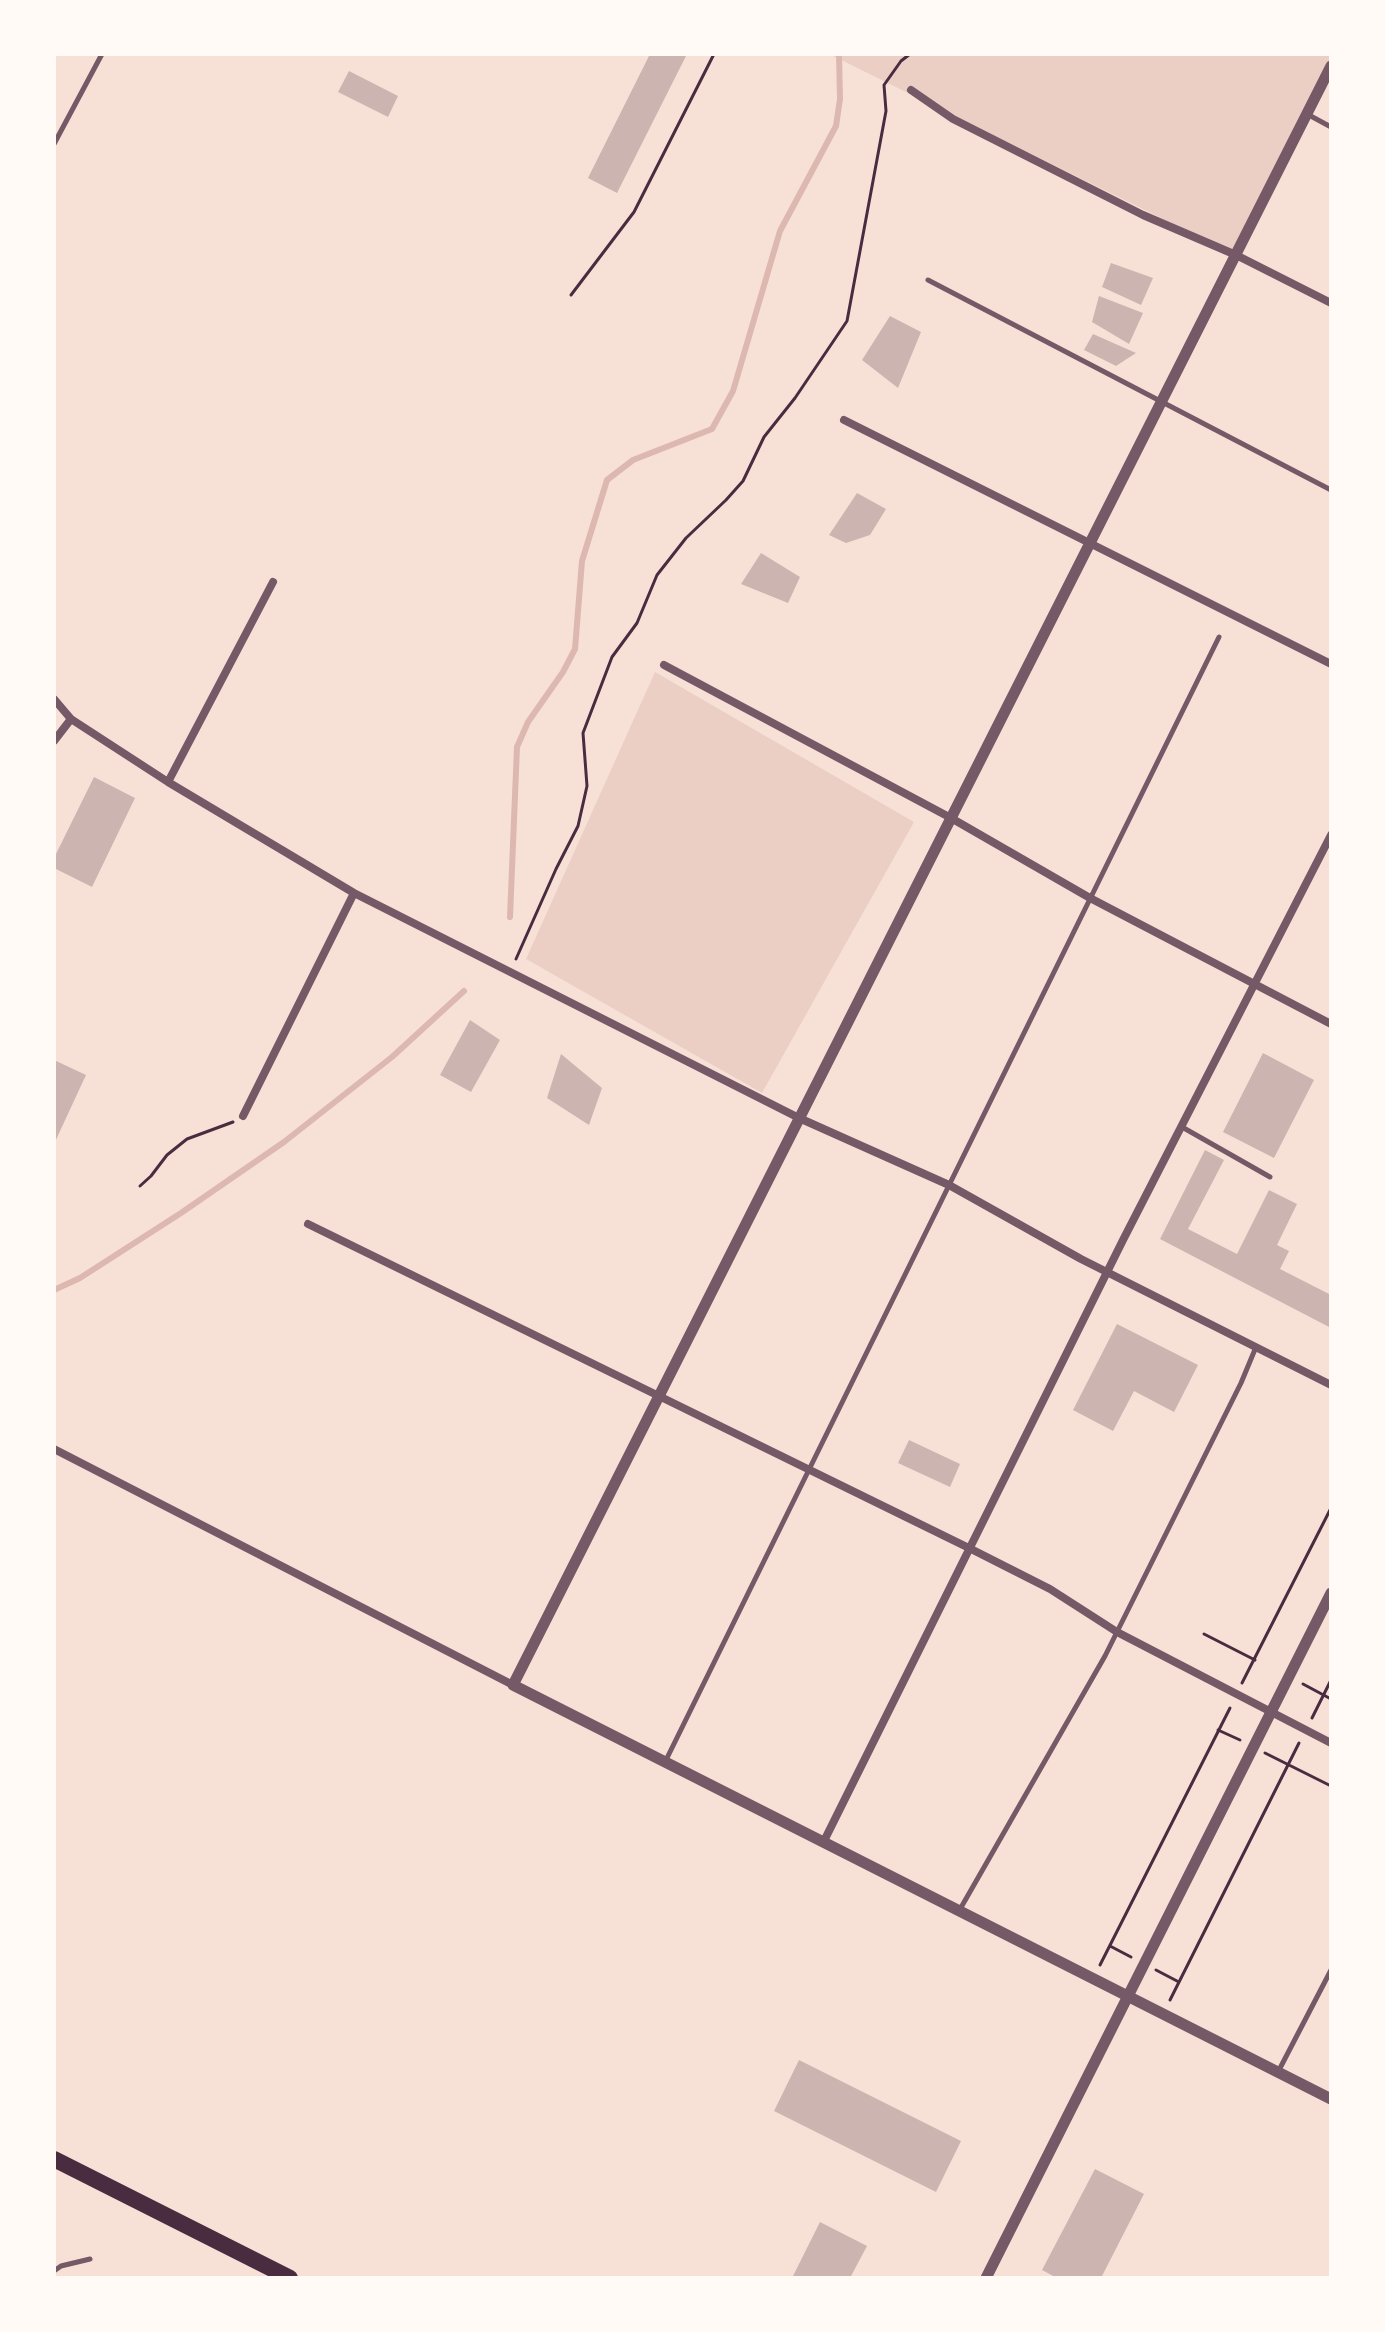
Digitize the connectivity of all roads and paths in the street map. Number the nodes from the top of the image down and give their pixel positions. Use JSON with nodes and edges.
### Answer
{"nodes":[{"id":1,"x":102,"y":54,"type":"edge"},
{"id":2,"x":714,"y":54,"type":"edge"},
{"id":3,"x":910,"y":54,"type":"edge"},
{"id":4,"x":1331,"y":66,"type":"edge"},
{"id":5,"x":911,"y":90,"type":"dead end"},
{"id":6,"x":1307,"y":114,"type":"junction"},
{"id":7,"x":1331,"y":127,"type":"edge"},
{"id":8,"x":54,"y":144,"type":"edge"},
{"id":9,"x":1236,"y":255,"type":"junction"},
{"id":10,"x":928,"y":280,"type":"dead end"},
{"id":11,"x":571,"y":295,"type":"dead end"},
{"id":12,"x":1331,"y":303,"type":"edge"},
{"id":13,"x":1161,"y":402,"type":"junction"},
{"id":14,"x":844,"y":420,"type":"dead end"},
{"id":15,"x":1331,"y":490,"type":"edge"},
{"id":16,"x":1089,"y":544,"type":"junction"},
{"id":17,"x":273,"y":582,"type":"dead end"},
{"id":18,"x":1219,"y":637,"type":"dead end"},
{"id":19,"x":1331,"y":664,"type":"edge"},
{"id":20,"x":664,"y":665,"type":"dead end"},
{"id":21,"x":54,"y":699,"type":"edge"},
{"id":22,"x":71,"y":719,"type":"junction"},
{"id":23,"x":54,"y":741,"type":"edge"},
{"id":24,"x":168,"y":782,"type":"junction"},
{"id":25,"x":951,"y":818,"type":"junction"},
{"id":26,"x":1331,"y":835,"type":"edge"},
{"id":27,"x":354,"y":893,"type":"junction"},
{"id":28,"x":1090,"y":898,"type":"junction"},
{"id":29,"x":510,"y":972,"type":"junction"},
{"id":30,"x":1256,"y":984,"type":"junction"},
{"id":31,"x":1331,"y":1024,"type":"edge"},
{"id":32,"x":243,"y":1116,"type":"joint"},
{"id":33,"x":799,"y":1118,"type":"junction"},
{"id":34,"x":1182,"y":1127,"type":"junction"},
{"id":35,"x":1270,"y":1177,"type":"dead end"},
{"id":36,"x":949,"y":1185,"type":"junction"},
{"id":37,"x":140,"y":1186,"type":"dead end"},
{"id":38,"x":308,"y":1224,"type":"dead end"},
{"id":39,"x":1108,"y":1272,"type":"junction"},
{"id":40,"x":1256,"y":1347,"type":"junction"},
{"id":41,"x":1331,"y":1385,"type":"edge"},
{"id":42,"x":658,"y":1397,"type":"junction"},
{"id":43,"x":54,"y":1449,"type":"edge"},
{"id":44,"x":809,"y":1468,"type":"junction"},
{"id":45,"x":1331,"y":1508,"type":"edge"},
{"id":46,"x":971,"y":1549,"type":"junction"},
{"id":47,"x":1331,"y":1593,"type":"edge"},
{"id":48,"x":1117,"y":1632,"type":"junction"},
{"id":49,"x":1204,"y":1634,"type":"dead end"},
{"id":50,"x":1254,"y":1660,"type":"junction"},
{"id":51,"x":1289,"y":1677,"type":"junction"},
{"id":52,"x":1331,"y":1680,"type":"edge"},
{"id":53,"x":513,"y":1685,"type":"junction"},
{"id":54,"x":1237,"y":1694,"type":"junction"},
{"id":55,"x":1323,"y":1695,"type":"junction"},
{"id":56,"x":1331,"y":1699,"type":"edge"},
{"id":57,"x":1271,"y":1712,"type":"junction"},
{"id":58,"x":1305,"y":1731,"type":"junction"},
{"id":59,"x":1331,"y":1743,"type":"edge"},
{"id":60,"x":665,"y":1760,"type":"junction"},
{"id":61,"x":1288,"y":1765,"type":"junction"},
{"id":62,"x":1331,"y":1786,"type":"edge"},
{"id":63,"x":824,"y":1841,"type":"junction"},
{"id":64,"x":959,"y":1912,"type":"junction"},
{"id":65,"x":1331,"y":1970,"type":"edge"},
{"id":66,"x":1093,"y":1978,"type":"junction"},
{"id":67,"x":1128,"y":1996,"type":"junction"},
{"id":68,"x":1162,"y":2014,"type":"junction"},
{"id":69,"x":1277,"y":2073,"type":"junction"},
{"id":70,"x":1331,"y":2099,"type":"edge"},
{"id":71,"x":54,"y":2159,"type":"edge"},
{"id":72,"x":90,"y":2259,"type":"dead end"},
{"id":73,"x":54,"y":2271,"type":"edge"},
{"id":74,"x":290,"y":2278,"type":"edge"},
{"id":75,"x":986,"y":2278,"type":"edge"}],
"edges":[{"from":1,"to":8,"type":"lane"},
{"from":2,"to":11,"type":"path"},
{"from":3,"to":29,"type":"path"},
{"from":4,"to":6,"type":"street"},
{"from":5,"to":9,"type":"street"},
{"from":6,"to":7,"type":"lane"},
{"from":6,"to":9,"type":"street"},
{"from":9,"to":12,"type":"street"},
{"from":9,"to":13,"type":"street"},
{"from":10,"to":13,"type":"lane"},
{"from":13,"to":15,"type":"lane"},
{"from":13,"to":16,"type":"street"},
{"from":14,"to":16,"type":"street"},
{"from":16,"to":19,"type":"street"},
{"from":16,"to":25,"type":"street"},
{"from":17,"to":24,"type":"street"},
{"from":18,"to":28,"type":"lane"},
{"from":20,"to":25,"type":"street"},
{"from":21,"to":22,"type":"street"},
{"from":22,"to":23,"type":"street"},
{"from":22,"to":24,"type":"street"},
{"from":24,"to":27,"type":"street"},
{"from":25,"to":28,"type":"street"},
{"from":25,"to":33,"type":"street"},
{"from":26,"to":30,"type":"street"},
{"from":27,"to":29,"type":"street"},
{"from":27,"to":32,"type":"street"},
{"from":28,"to":30,"type":"street"},
{"from":28,"to":36,"type":"lane"},
{"from":29,"to":33,"type":"street"},
{"from":30,"to":31,"type":"street"},
{"from":30,"to":34,"type":"street"},
{"from":32,"to":37,"type":"path"},
{"from":33,"to":36,"type":"street"},
{"from":33,"to":42,"type":"street"},
{"from":34,"to":35,"type":"lane"},
{"from":34,"to":39,"type":"street"},
{"from":36,"to":39,"type":"street"},
{"from":36,"to":44,"type":"lane"},
{"from":38,"to":42,"type":"street"},
{"from":39,"to":40,"type":"street"},
{"from":39,"to":46,"type":"street"},
{"from":40,"to":41,"type":"street"},
{"from":40,"to":48,"type":"lane"},
{"from":42,"to":44,"type":"street"},
{"from":42,"to":53,"type":"street"},
{"from":43,"to":53,"type":"street"},
{"from":44,"to":46,"type":"street"},
{"from":44,"to":60,"type":"lane"},
{"from":45,"to":50,"type":"path"},
{"from":46,"to":48,"type":"street"},
{"from":46,"to":63,"type":"street"},
{"from":47,"to":51,"type":"street"},
{"from":48,"to":54,"type":"street"},
{"from":48,"to":64,"type":"lane"},
{"from":49,"to":50,"type":"path"},
{"from":50,"to":54,"type":"path"},
{"from":51,"to":55,"type":"path"},
{"from":51,"to":57,"type":"street"},
{"from":52,"to":55,"type":"path"},
{"from":53,"to":60,"type":"street"},
{"from":54,"to":57,"type":"street"},
{"from":54,"to":66,"type":"path"},
{"from":55,"to":56,"type":"path"},
{"from":55,"to":58,"type":"path"},
{"from":57,"to":58,"type":"street"},
{"from":57,"to":67,"type":"street"},
{"from":58,"to":59,"type":"street"},
{"from":58,"to":61,"type":"path"},
{"from":60,"to":63,"type":"street"},
{"from":61,"to":62,"type":"path"},
{"from":61,"to":68,"type":"path"},
{"from":63,"to":64,"type":"street"},
{"from":64,"to":66,"type":"street"},
{"from":65,"to":69,"type":"lane"},
{"from":66,"to":67,"type":"street"},
{"from":67,"to":68,"type":"street"},
{"from":67,"to":75,"type":"street"},
{"from":68,"to":69,"type":"street"},
{"from":69,"to":70,"type":"street"},
{"from":71,"to":74,"type":"highway"},
{"from":72,"to":73,"type":"lane"}]}
